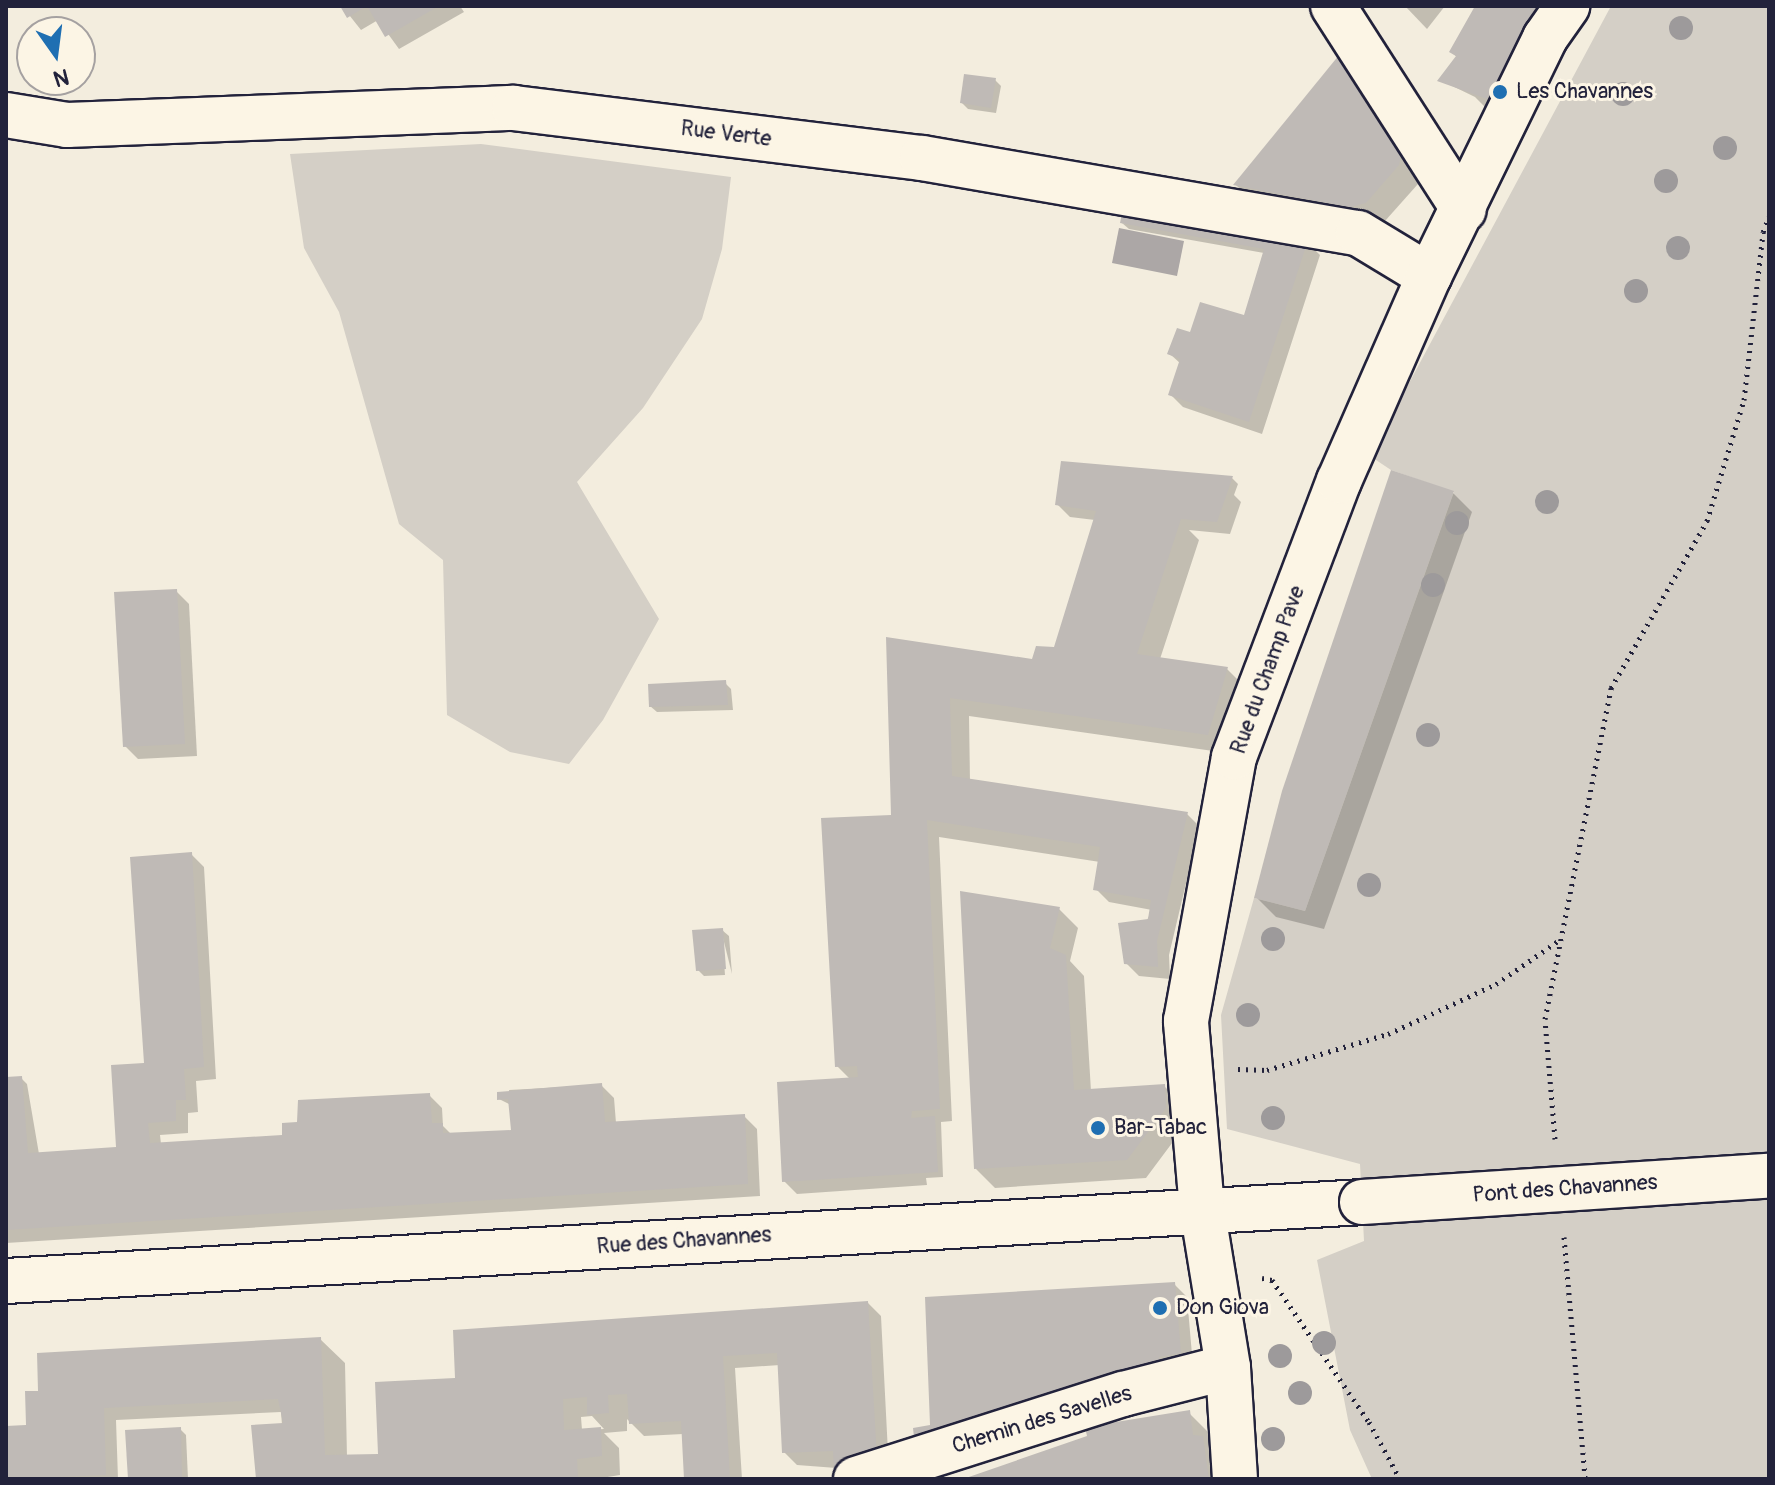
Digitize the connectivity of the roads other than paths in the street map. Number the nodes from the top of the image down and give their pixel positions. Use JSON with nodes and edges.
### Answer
{"nodes":[{"id":1,"x":1333,"y":6,"type":"edge"},
{"id":2,"x":1567,"y":6,"type":"edge"},
{"id":3,"x":6,"y":115,"type":"edge"},
{"id":4,"x":1464,"y":210,"type":"junction"},
{"id":5,"x":1429,"y":276,"type":"junction"},
{"id":6,"x":1769,"y":1176,"type":"edge"},
{"id":7,"x":1362,"y":1202,"type":"joint"},
{"id":8,"x":1202,"y":1209,"type":"junction"},
{"id":9,"x":6,"y":1281,"type":"edge"},
{"id":10,"x":1228,"y":1367,"type":"junction"},
{"id":11,"x":856,"y":1479,"type":"edge"},
{"id":12,"x":1235,"y":1479,"type":"edge"}],
"edges":[{"from":1,"to":4,"type":"street"},
{"from":2,"to":4,"type":"street","name":"Rue du Champ Pave"},
{"from":3,"to":5,"type":"street","name":"Rue Verte"},
{"from":4,"to":5,"type":"street","name":"Rue du Champ Pave"},
{"from":5,"to":8,"type":"street","name":"Rue du Champ Pave"},
{"from":6,"to":7,"type":"street","name":"Pont des Chavannes","bridge":true},
{"from":7,"to":8,"type":"street","name":"Rue des Chavannes"},
{"from":8,"to":9,"type":"street","name":"Rue des Chavannes"},
{"from":8,"to":10,"type":"street","name":"Rue du Champ Pave"},
{"from":10,"to":11,"type":"street","name":"Chemin des Savelles"},
{"from":10,"to":12,"type":"street","name":"Rue du Champ Pave"}]}
